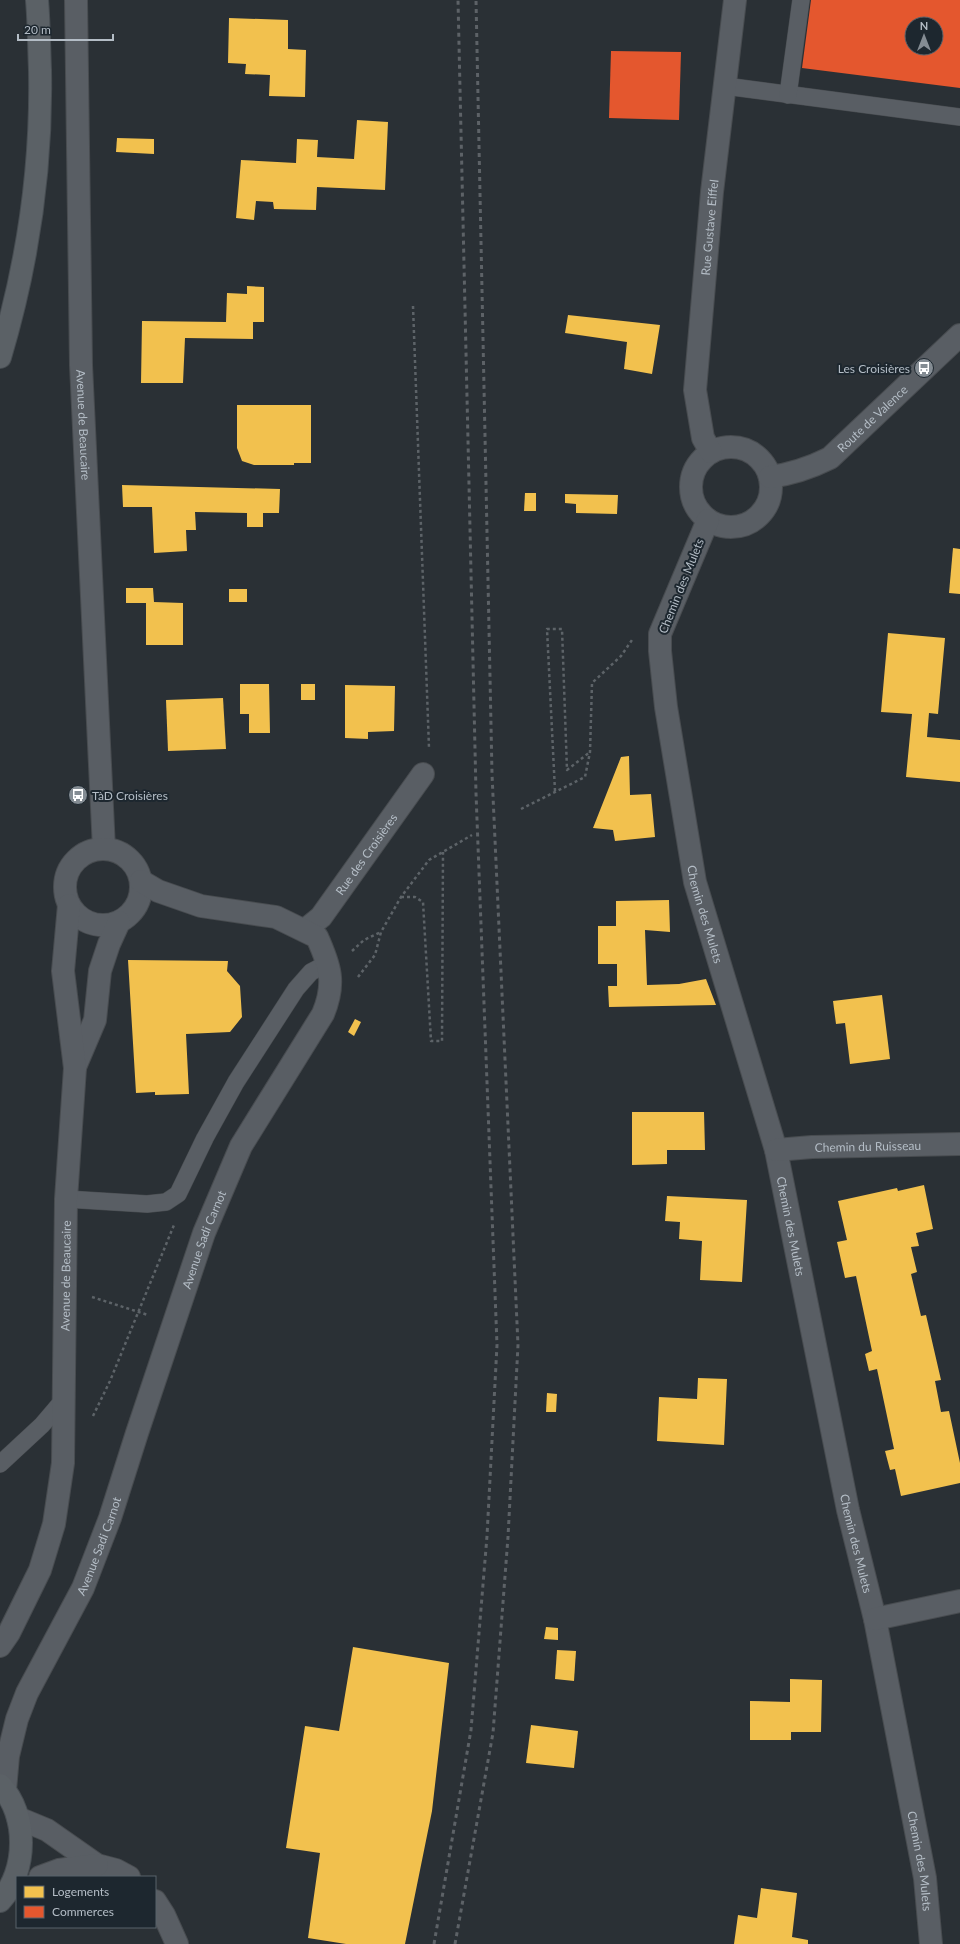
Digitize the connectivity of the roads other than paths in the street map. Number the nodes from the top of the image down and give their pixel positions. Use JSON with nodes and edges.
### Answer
{"nodes":[{"id":1,"x":37,"y":0,"type":"edge"},
{"id":2,"x":76,"y":0,"type":"edge"},
{"id":3,"x":735,"y":0,"type":"edge"},
{"id":4,"x":801,"y":0,"type":"edge"},
{"id":5,"x":725,"y":86,"type":"junction"},
{"id":6,"x":788,"y":95,"type":"junction"},
{"id":7,"x":960,"y":117,"type":"edge"},
{"id":8,"x":960,"y":335,"type":"edge"},
{"id":9,"x":0,"y":357,"type":"edge"},
{"id":10,"x":711,"y":452,"type":"junction"},
{"id":11,"x":770,"y":477,"type":"junction"},
{"id":12,"x":708,"y":520,"type":"junction"},
{"id":13,"x":424,"y":774,"type":"road end"},
{"id":14,"x":104,"y":849,"type":"junction"},
{"id":15,"x":141,"y":880,"type":"junction"},
{"id":16,"x":69,"y":905,"type":"junction"},
{"id":17,"x":119,"y":922,"type":"junction"},
{"id":18,"x":305,"y":930,"type":"junction"},
{"id":19,"x":328,"y":962,"type":"junction"},
{"id":20,"x":75,"y":1068,"type":"junction"},
{"id":21,"x":960,"y":1144,"type":"edge"},
{"id":22,"x":776,"y":1150,"type":"junction"},
{"id":23,"x":66,"y":1199,"type":"junction"},
{"id":24,"x":65,"y":1398,"type":"junction"},
{"id":25,"x":0,"y":1464,"type":"edge"},
{"id":26,"x":960,"y":1601,"type":"edge"},
{"id":27,"x":875,"y":1619,"type":"junction"},
{"id":28,"x":0,"y":1646,"type":"edge"},
{"id":29,"x":3,"y":1788,"type":"edge"},
{"id":30,"x":18,"y":1818,"type":"junction"},
{"id":31,"x":97,"y":1864,"type":"junction"},
{"id":32,"x":43,"y":1876,"type":"edge"},
{"id":33,"x":127,"y":1876,"type":"edge"},
{"id":34,"x":7,"y":1896,"type":"edge"},
{"id":35,"x":156,"y":1903,"type":"edge"},
{"id":36,"x":177,"y":1944,"type":"edge"},
{"id":37,"x":931,"y":1944,"type":"edge"}],
"edges":[{"from":1,"to":9,"type":"main road"},
{"from":2,"to":14,"type":"street","name":"Avenue de Beaucaire"},
{"from":3,"to":5,"type":"street","name":"Rue Gustave Eiffel"},
{"from":4,"to":6,"type":"lane"},
{"from":5,"to":6,"type":"lane"},
{"from":5,"to":10,"type":"street","name":"Rue Gustave Eiffel"},
{"from":6,"to":7,"type":"lane"},
{"from":8,"to":11,"type":"street","name":"Route de Valence"},
{"from":10,"to":11,"type":"street"},
{"from":10,"to":12,"type":"street"},
{"from":11,"to":12,"type":"street"},
{"from":12,"to":22,"type":"street","name":"Chemin des Mulets"},
{"from":13,"to":18,"type":"street","name":"Rue des Croisières"},
{"from":14,"to":15,"type":"street"},
{"from":14,"to":16,"type":"street"},
{"from":15,"to":17,"type":"street"},
{"from":15,"to":18,"type":"street","name":"Avenue Sadi Carnot"},
{"from":16,"to":17,"type":"street"},
{"from":16,"to":20,"type":"street","name":"Avenue de Beaucaire"},
{"from":17,"to":20,"type":"street","name":"Avenue de Beaucaire"},
{"from":18,"to":19,"type":"street","name":"Avenue Sadi Carnot"},
{"from":19,"to":23,"type":"lane"},
{"from":19,"to":29,"type":"street","name":"Avenue Sadi Carnot"},
{"from":20,"to":23,"type":"street","name":"Avenue de Beaucaire"},
{"from":21,"to":22,"type":"street","name":"Chemin du Ruisseau"},
{"from":22,"to":27,"type":"street","name":"Chemin des Mulets"},
{"from":23,"to":24,"type":"street","name":"Avenue de Beaucaire"},
{"from":24,"to":25,"type":"lane"},
{"from":24,"to":28,"type":"street","name":"Avenue de Beaucaire"},
{"from":26,"to":27,"type":"street"},
{"from":27,"to":37,"type":"street","name":"Chemin des Mulets"},
{"from":29,"to":30,"type":"main road"},
{"from":30,"to":31,"type":"street"},
{"from":30,"to":34,"type":"main road"},
{"from":31,"to":32,"type":"street"},
{"from":31,"to":33,"type":"street"},
{"from":35,"to":36,"type":"street"}]}
